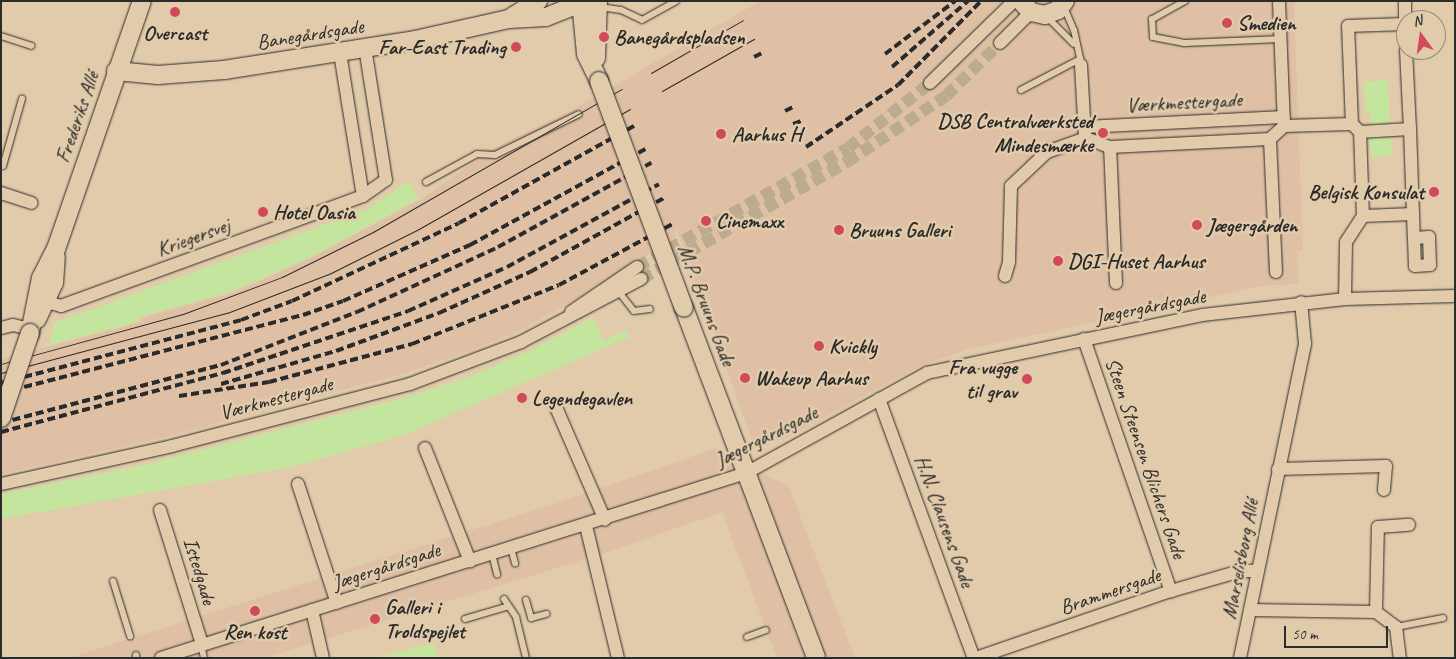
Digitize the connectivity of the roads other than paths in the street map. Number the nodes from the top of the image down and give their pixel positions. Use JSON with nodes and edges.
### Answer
{"nodes":[{"id":1,"x":142,"y":1,"type":"edge"},
{"id":2,"x":538,"y":1,"type":"edge"},
{"id":3,"x":676,"y":1,"type":"edge"},
{"id":4,"x":1014,"y":1,"type":"edge"},
{"id":5,"x":1185,"y":1,"type":"edge"},
{"id":6,"x":1279,"y":1,"type":"edge"},
{"id":7,"x":589,"y":3,"type":"edge"},
{"id":8,"x":1064,"y":3,"type":"edge"},
{"id":9,"x":1032,"y":9,"type":"edge"},
{"id":10,"x":509,"y":19,"type":"junction"},
{"id":11,"x":1396,"y":24,"type":"edge"},
{"id":12,"x":1,"y":36,"type":"edge"},
{"id":13,"x":1281,"y":39,"type":"junction"},
{"id":14,"x":1000,"y":43,"type":"tunnel mouth"},
{"id":15,"x":1074,"y":44,"type":"junction"},
{"id":16,"x":31,"y":46,"type":"dead end"},
{"id":17,"x":366,"y":48,"type":"junction"},
{"id":18,"x":340,"y":52,"type":"junction"},
{"id":19,"x":1407,"y":60,"type":"edge"},
{"id":20,"x":1080,"y":62,"type":"junction"},
{"id":21,"x":116,"y":71,"type":"junction"},
{"id":22,"x":930,"y":83,"type":"tunnel mouth"},
{"id":23,"x":1021,"y":90,"type":"dead end"},
{"id":24,"x":22,"y":100,"type":"dead end"},
{"id":25,"x":579,"y":114,"type":"dead end"},
{"id":26,"x":1284,"y":122,"type":"junction"},
{"id":27,"x":1356,"y":128,"type":"junction"},
{"id":28,"x":1410,"y":129,"type":"junction"},
{"id":29,"x":1085,"y":132,"type":"junction"},
{"id":30,"x":1270,"y":138,"type":"junction"},
{"id":31,"x":1110,"y":146,"type":"junction"},
{"id":32,"x":4,"y":166,"type":"dead end"},
{"id":33,"x":426,"y":182,"type":"dead end"},
{"id":34,"x":1,"y":193,"type":"edge"},
{"id":35,"x":363,"y":196,"type":"junction"},
{"id":36,"x":32,"y":203,"type":"dead end"},
{"id":37,"x":1413,"y":214,"type":"junction"},
{"id":38,"x":1363,"y":216,"type":"junction"},
{"id":39,"x":1430,"y":265,"type":"dead end"},
{"id":40,"x":1276,"y":272,"type":"dead end"},
{"id":41,"x":1005,"y":276,"type":"dead end"},
{"id":42,"x":1116,"y":283,"type":"dead end"},
{"id":43,"x":619,"y":292,"type":"junction"},
{"id":44,"x":1455,"y":296,"type":"edge"},
{"id":45,"x":1345,"y":298,"type":"junction"},
{"id":46,"x":41,"y":300,"type":"junction"},
{"id":47,"x":1301,"y":302,"type":"junction"},
{"id":48,"x":650,"y":309,"type":"dead end"},
{"id":49,"x":553,"y":326,"type":"junction"},
{"id":50,"x":1,"y":328,"type":"edge"},
{"id":51,"x":31,"y":331,"type":"junction"},
{"id":52,"x":1084,"y":339,"type":"junction"},
{"id":53,"x":879,"y":399,"type":"junction"},
{"id":54,"x":555,"y":405,"type":"dead end"},
{"id":55,"x":1,"y":418,"type":"edge"},
{"id":56,"x":425,"y":448,"type":"dead end"},
{"id":57,"x":1278,"y":469,"type":"junction"},
{"id":58,"x":746,"y":473,"type":"junction"},
{"id":59,"x":1,"y":484,"type":"edge"},
{"id":60,"x":298,"y":484,"type":"dead end"},
{"id":61,"x":1384,"y":490,"type":"dead end"},
{"id":62,"x":160,"y":510,"type":"dead end"},
{"id":63,"x":604,"y":520,"type":"junction"},
{"id":64,"x":586,"y":526,"type":"junction"},
{"id":65,"x":1410,"y":526,"type":"dead end"},
{"id":66,"x":511,"y":548,"type":"junction"},
{"id":67,"x":492,"y":554,"type":"junction"},
{"id":68,"x":470,"y":560,"type":"junction"},
{"id":69,"x":516,"y":563,"type":"dead end"},
{"id":70,"x":1258,"y":570,"type":"junction"},
{"id":71,"x":497,"y":574,"type":"dead end"},
{"id":72,"x":113,"y":582,"type":"dead end"},
{"id":73,"x":1171,"y":591,"type":"junction"},
{"id":74,"x":504,"y":599,"type":"dead end"},
{"id":75,"x":526,"y":600,"type":"dead end"},
{"id":76,"x":337,"y":603,"type":"junction"},
{"id":77,"x":506,"y":607,"type":"junction"},
{"id":78,"x":312,"y":610,"type":"junction"},
{"id":79,"x":1250,"y":610,"type":"junction"},
{"id":80,"x":1376,"y":612,"type":"junction"},
{"id":81,"x":546,"y":614,"type":"dead end"},
{"id":82,"x":1444,"y":618,"type":"dead end"},
{"id":83,"x":465,"y":619,"type":"dead end"},
{"id":84,"x":1396,"y":627,"type":"junction"},
{"id":85,"x":766,"y":630,"type":"dead end"},
{"id":86,"x":130,"y":636,"type":"dead end"},
{"id":87,"x":747,"y":637,"type":"dead end"},
{"id":88,"x":201,"y":645,"type":"junction"},
{"id":89,"x":161,"y":658,"type":"edge"},
{"id":90,"x":204,"y":658,"type":"edge"},
{"id":91,"x":323,"y":658,"type":"edge"},
{"id":92,"x":526,"y":658,"type":"edge"},
{"id":93,"x":618,"y":658,"type":"edge"},
{"id":94,"x":816,"y":658,"type":"edge"},
{"id":95,"x":975,"y":658,"type":"edge"},
{"id":96,"x":1240,"y":658,"type":"edge"},
{"id":97,"x":1400,"y":658,"type":"edge"}],
"edges":[{"from":1,"to":21,"type":"street","name":"Frederiks Allé"},
{"from":2,"to":10,"type":"street","name":"Banegårdsgade"},
{"from":3,"to":7,"type":"lane"},
{"from":4,"to":22,"type":"street"},
{"from":5,"to":13,"type":"lane"},
{"from":6,"to":13,"type":"street"},
{"from":7,"to":10,"type":"street","name":"Banegårdsgade"},
{"from":7,"to":58,"type":"street","name":"M.P. Bruuns Gade","bridge":true},
{"from":8,"to":9,"type":"street"},
{"from":8,"to":15,"type":"lane"},
{"from":9,"to":14,"type":"street"},
{"from":9,"to":15,"type":"lane"},
{"from":10,"to":17,"type":"street","name":"Banegårdsgade"},
{"from":11,"to":27,"type":"street"},
{"from":12,"to":16,"type":"lane"},
{"from":13,"to":26,"type":"street"},
{"from":15,"to":20,"type":"lane"},
{"from":17,"to":18,"type":"street","name":"Banegårdsgade"},
{"from":17,"to":35,"type":"street","name":"Kriegersvej"},
{"from":18,"to":21,"type":"street","name":"Banegårdsgade"},
{"from":18,"to":35,"type":"street"},
{"from":19,"to":28,"type":"street"},
{"from":20,"to":23,"type":"lane"},
{"from":20,"to":29,"type":"street"},
{"from":21,"to":46,"type":"street","name":"Frederiks Allé"},
{"from":24,"to":32,"type":"lane"},
{"from":25,"to":33,"type":"lane"},
{"from":26,"to":27,"type":"street","name":"Værkmestergade"},
{"from":26,"to":29,"type":"street","name":"Værkmestergade"},
{"from":26,"to":30,"type":"street"},
{"from":27,"to":28,"type":"street","name":"Værkmestergade"},
{"from":27,"to":38,"type":"street"},
{"from":28,"to":37,"type":"street"},
{"from":29,"to":31,"type":"street","name":"Værkmestergade"},
{"from":29,"to":41,"type":"street","name":"Værkmestergade"},
{"from":30,"to":31,"type":"street","name":"Værkmestergade"},
{"from":30,"to":40,"type":"street"},
{"from":31,"to":42,"type":"street"},
{"from":34,"to":36,"type":"street"},
{"from":35,"to":46,"type":"street","name":"Kriegersvej"},
{"from":37,"to":38,"type":"street"},
{"from":37,"to":39,"type":"street"},
{"from":38,"to":45,"type":"street"},
{"from":43,"to":48,"type":"lane"},
{"from":43,"to":49,"type":"street","name":"Værkmestergade"},
{"from":43,"to":49,"type":"street","name":"Værkmestergade"},
{"from":44,"to":45,"type":"street","name":"Jægergårdsgade"},
{"from":45,"to":47,"type":"street","name":"Jægergårdsgade"},
{"from":46,"to":51,"type":"street","name":"Frederiks Allé"},
{"from":47,"to":52,"type":"street","name":"Jægergårdsgade"},
{"from":47,"to":57,"type":"street","name":"Marselisborg Allé"},
{"from":49,"to":59,"type":"street","name":"Værkmestergade"},
{"from":50,"to":51,"type":"street"},
{"from":51,"to":55,"type":"street","name":"Frederiks Allé","bridge":true},
{"from":52,"to":53,"type":"street","name":"Jægergårdsgade"},
{"from":52,"to":73,"type":"street","name":"Steen Steensen Blichers Gade"},
{"from":53,"to":58,"type":"street","name":"Jægergårdsgade"},
{"from":53,"to":95,"type":"street","name":"H.N. Clausens Gade"},
{"from":54,"to":63,"type":"street"},
{"from":56,"to":68,"type":"street"},
{"from":57,"to":61,"type":"street"},
{"from":57,"to":70,"type":"street","name":"Marselisborg Allé"},
{"from":58,"to":63,"type":"street","name":"Jægergårdsgade"},
{"from":58,"to":94,"type":"street","name":"M.P. Bruuns Gade"},
{"from":60,"to":76,"type":"street"},
{"from":62,"to":88,"type":"street","name":"Istedgade"},
{"from":63,"to":64,"type":"street","name":"Jægergårdsgade"},
{"from":64,"to":66,"type":"street","name":"Jægergårdsgade"},
{"from":64,"to":93,"type":"street"},
{"from":65,"to":80,"type":"street"},
{"from":66,"to":67,"type":"street","name":"Jægergårdsgade"},
{"from":66,"to":69,"type":"lane"},
{"from":67,"to":68,"type":"street","name":"Jægergårdsgade"},
{"from":67,"to":71,"type":"lane"},
{"from":68,"to":76,"type":"street","name":"Jægergårdsgade"},
{"from":70,"to":73,"type":"street","name":"Brammersgade"},
{"from":70,"to":79,"type":"street","name":"Marselisborg Allé"},
{"from":72,"to":86,"type":"lane"},
{"from":73,"to":95,"type":"street","name":"Brammersgade"},
{"from":74,"to":77,"type":"lane"},
{"from":75,"to":81,"type":"lane"},
{"from":76,"to":78,"type":"street","name":"Jægergårdsgade"},
{"from":77,"to":83,"type":"lane"},
{"from":77,"to":92,"type":"lane"},
{"from":78,"to":88,"type":"street","name":"Jægergårdsgade"},
{"from":78,"to":91,"type":"street"},
{"from":79,"to":80,"type":"street"},
{"from":79,"to":96,"type":"street","name":"Marselisborg Allé"},
{"from":80,"to":84,"type":"street"},
{"from":82,"to":84,"type":"lane"},
{"from":84,"to":97,"type":"street"},
{"from":85,"to":87,"type":"lane"},
{"from":88,"to":89,"type":"street","name":"Jægergårdsgade"},
{"from":88,"to":90,"type":"lane"}]}
